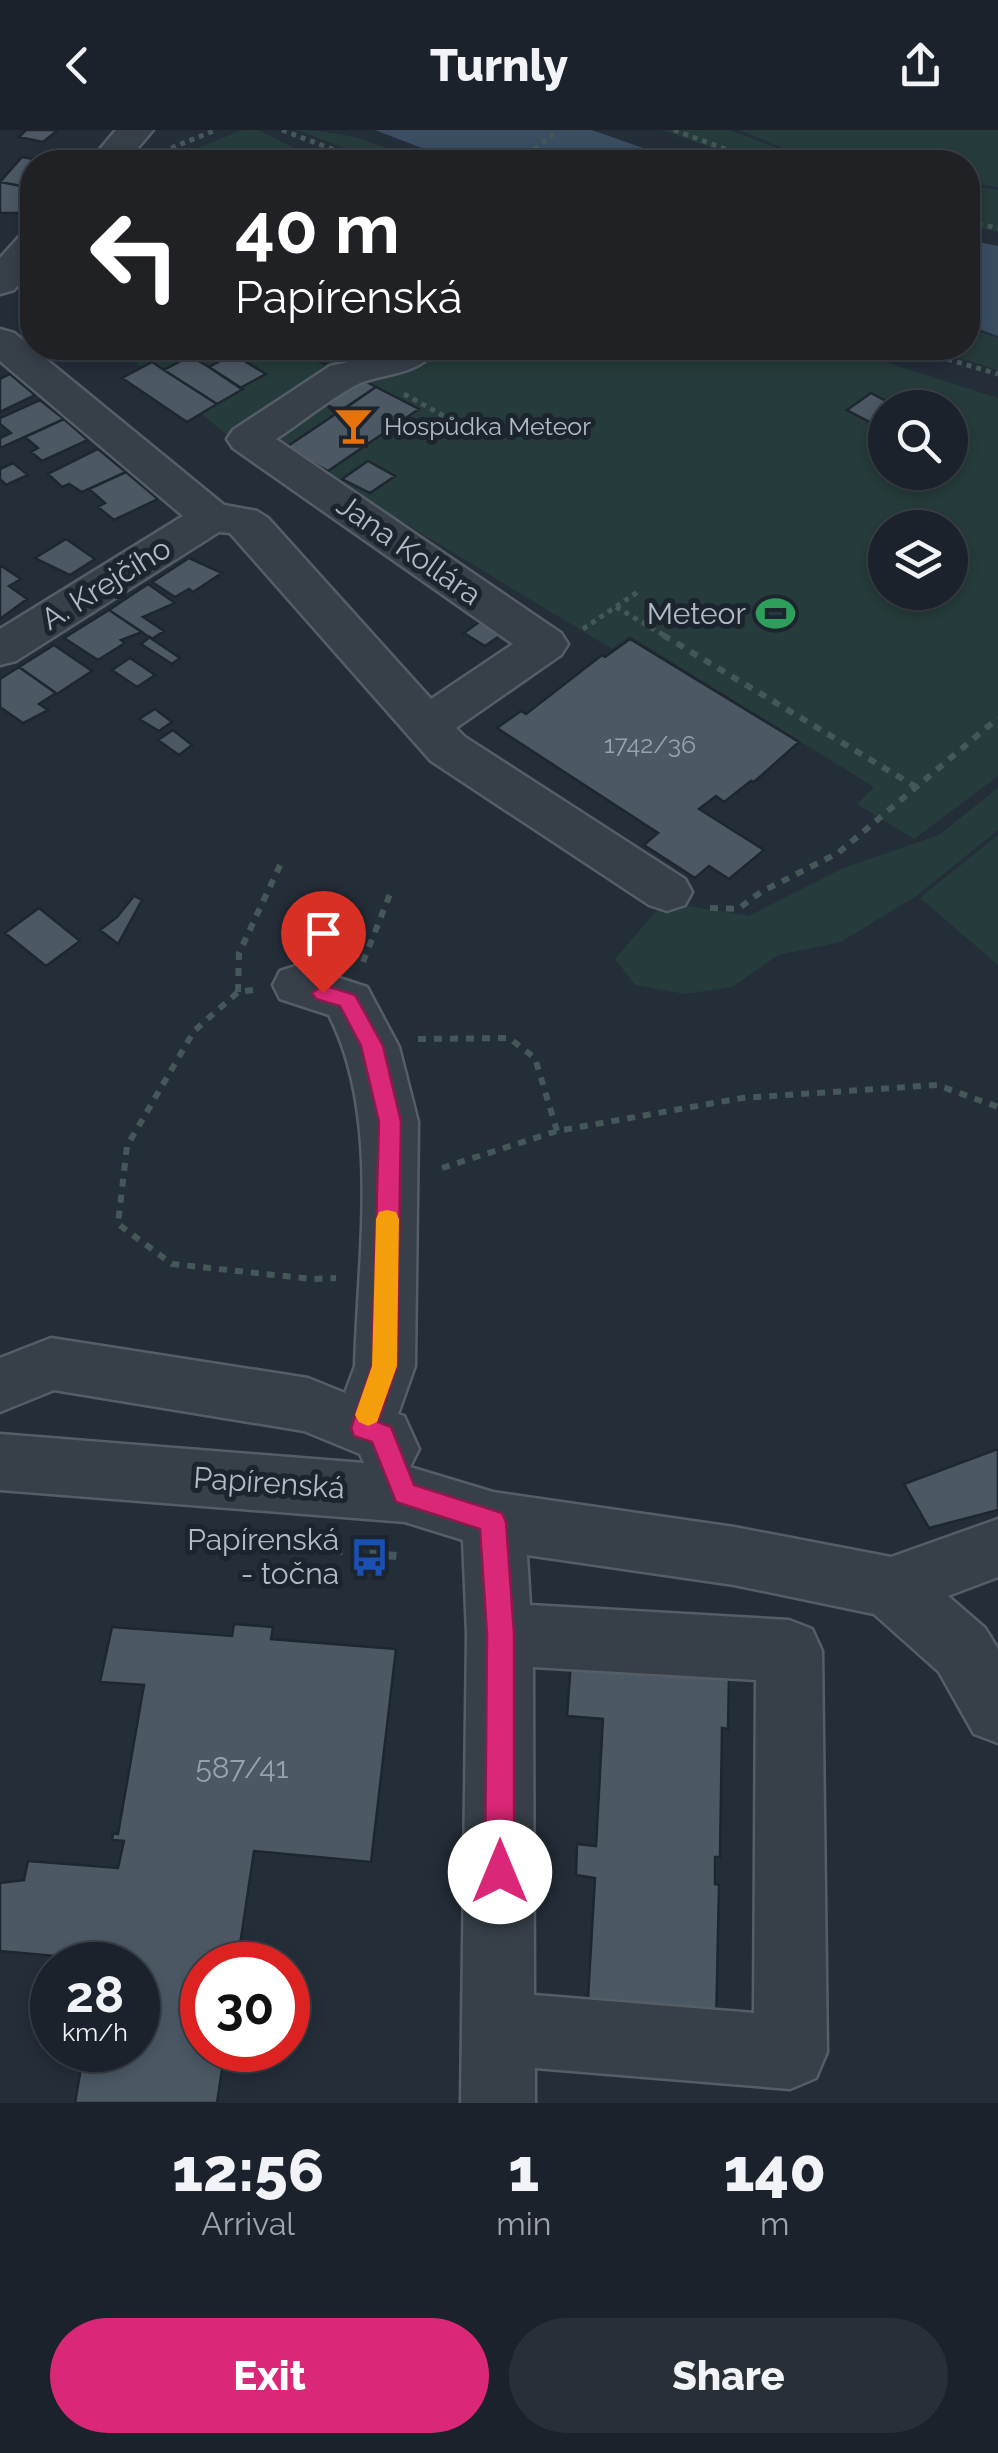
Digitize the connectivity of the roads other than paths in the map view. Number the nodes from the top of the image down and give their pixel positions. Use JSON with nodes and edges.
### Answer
{"nodes":[{"id":1,"x":135,"y":130,"type":"edge"},
{"id":2,"x":118,"y":150,"type":"edge"},
{"id":3,"x":20,"y":260,"type":"edge"},
{"id":4,"x":0,"y":282,"type":"edge"},
{"id":5,"x":0,"y":341,"type":"edge"},
{"id":6,"x":20,"y":358,"type":"edge"},
{"id":7,"x":23,"y":360,"type":"edge"},
{"id":8,"x":396,"y":360,"type":"edge"},
{"id":9,"x":212,"y":517,"type":"junction"},
{"id":10,"x":0,"y":650,"type":"edge"},
{"id":11,"x":425,"y":726,"type":"junction"},
{"id":12,"x":667,"y":892,"type":"dead end"},
{"id":13,"x":340,"y":1011,"type":"road end"},
{"id":14,"x":0,"y":1386,"type":"edge"},
{"id":15,"x":363,"y":1428,"type":"junction"},
{"id":16,"x":0,"y":1462,"type":"edge"},
{"id":17,"x":405,"y":1494,"type":"junction"},
{"id":18,"x":493,"y":1522,"type":"junction"},
{"id":19,"x":998,"y":1548,"type":"edge"},
{"id":20,"x":890,"y":1588,"type":"junction"},
{"id":21,"x":500,"y":1634,"type":"junction"},
{"id":22,"x":980,"y":1649,"type":"edge"},
{"id":23,"x":998,"y":1711,"type":"edge"},
{"id":24,"x":500,"y":2030,"type":"junction"},
{"id":25,"x":498,"y":2103,"type":"edge"}],
"edges":[{"from":1,"to":2,"type":"street"},
{"from":3,"to":4,"type":"street"},
{"from":5,"to":6,"type":"street"},
{"from":7,"to":9,"type":"street"},
{"from":8,"to":11,"type":"street","name":"Jana Kollára"},
{"from":9,"to":10,"type":"street","name":"A. Krejčího"},
{"from":9,"to":11,"type":"street"},
{"from":11,"to":12,"type":"street"},
{"from":13,"to":15,"type":"street"},
{"from":14,"to":15,"type":"street"},
{"from":15,"to":17,"type":"street"},
{"from":16,"to":17,"type":"street","name":"Papírenská"},
{"from":17,"to":18,"type":"street","name":"Papírenská"},
{"from":18,"to":20,"type":"street","name":"Papírenská"},
{"from":18,"to":21,"type":"street"},
{"from":19,"to":20,"type":"street"},
{"from":20,"to":22,"type":"street"},
{"from":21,"to":24,"type":"street"},
{"from":21,"to":24,"type":"street"},
{"from":22,"to":23,"type":"street"},
{"from":24,"to":25,"type":"street"}]}
